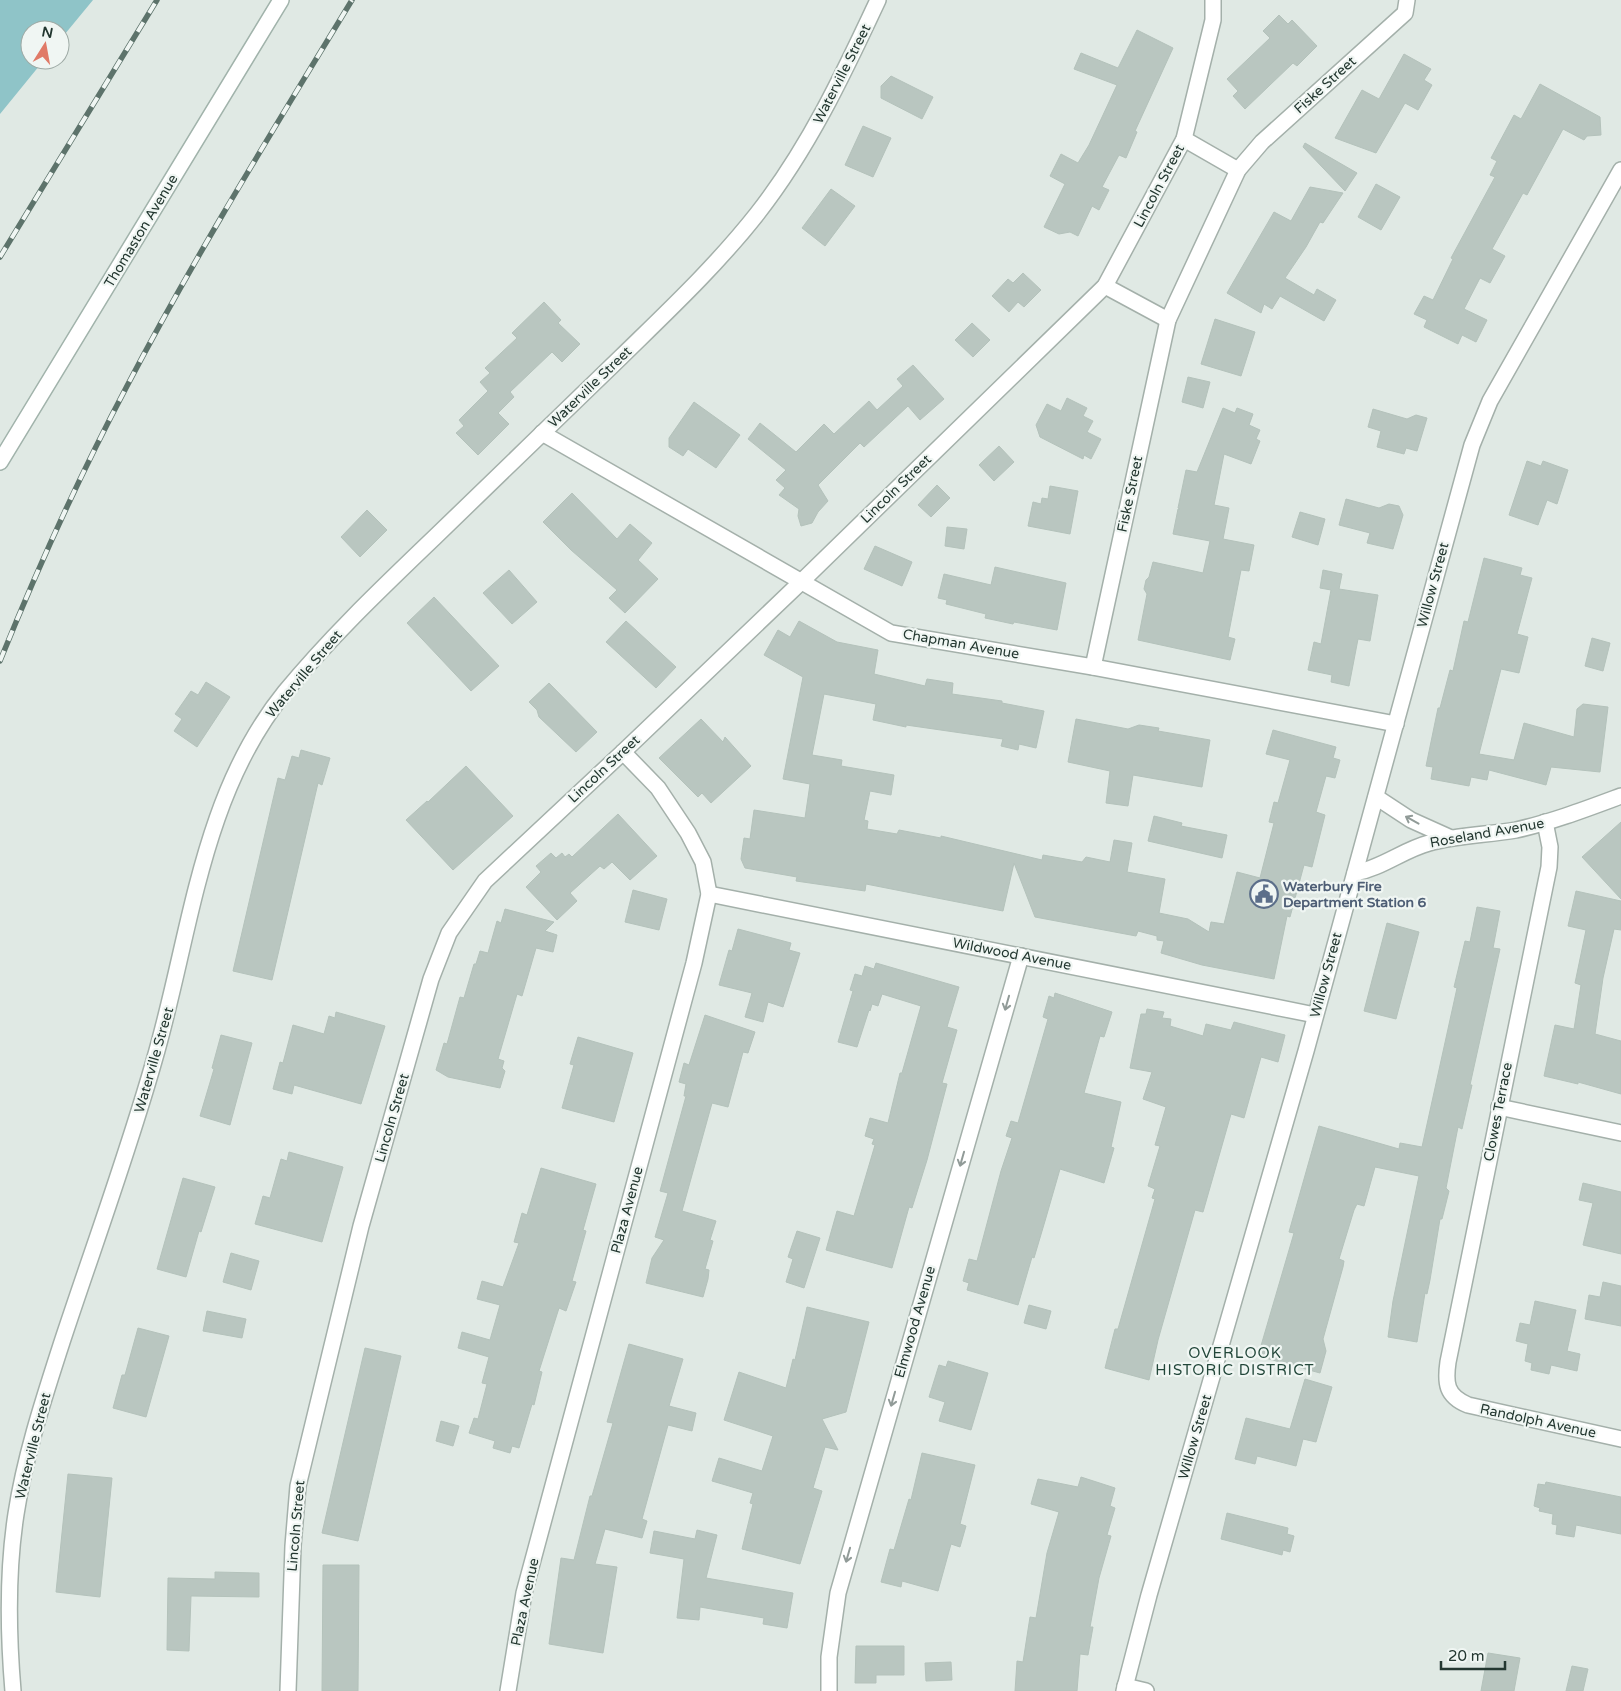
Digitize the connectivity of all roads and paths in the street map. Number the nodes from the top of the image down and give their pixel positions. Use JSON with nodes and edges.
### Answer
{"nodes":[{"id":1,"x":281,"y":0,"type":"edge"},
{"id":2,"x":878,"y":0,"type":"edge"},
{"id":3,"x":1213,"y":0,"type":"edge"},
{"id":4,"x":1407,"y":0,"type":"edge"},
{"id":5,"x":1184,"y":139,"type":"junction"},
{"id":6,"x":1238,"y":170,"type":"junction"},
{"id":7,"x":1621,"y":170,"type":"edge"},
{"id":8,"x":1105,"y":286,"type":"junction"},
{"id":9,"x":1168,"y":320,"type":"junction"},
{"id":10,"x":542,"y":433,"type":"junction"},
{"id":11,"x":0,"y":462,"type":"edge"},
{"id":12,"x":801,"y":582,"type":"junction"},
{"id":13,"x":1093,"y":667,"type":"junction"},
{"id":14,"x":1396,"y":724,"type":"junction"},
{"id":15,"x":622,"y":752,"type":"junction"},
{"id":16,"x":1621,"y":796,"type":"edge"},
{"id":17,"x":1376,"y":797,"type":"junction"},
{"id":18,"x":1545,"y":822,"type":"junction"},
{"id":19,"x":1451,"y":838,"type":"junction"},
{"id":20,"x":1355,"y":873,"type":"junction"},
{"id":21,"x":709,"y":894,"type":"junction"},
{"id":22,"x":1021,"y":956,"type":"junction"},
{"id":23,"x":1315,"y":1015,"type":"junction"},
{"id":24,"x":1499,"y":1107,"type":"junction"},
{"id":25,"x":1621,"y":1133,"type":"edge"},
{"id":26,"x":1456,"y":1399,"type":"joint"},
{"id":27,"x":1621,"y":1439,"type":"edge"},
{"id":28,"x":1124,"y":1689,"type":"edge"},
{"id":29,"x":13,"y":1691,"type":"edge"},
{"id":30,"x":288,"y":1691,"type":"edge"},
{"id":31,"x":508,"y":1691,"type":"edge"},
{"id":32,"x":830,"y":1691,"type":"edge"},
{"id":33,"x":1146,"y":1691,"type":"edge"}],
"edges":[{"from":1,"to":11,"type":"street","name":"Thomaston Avenue"},
{"from":2,"to":10,"type":"street","name":"Waterville Street"},
{"from":3,"to":5,"type":"street","name":"Lincoln Street"},
{"from":4,"to":6,"type":"street","name":"Fiske Street"},
{"from":5,"to":6,"type":"street"},
{"from":5,"to":8,"type":"street","name":"Lincoln Street"},
{"from":6,"to":9,"type":"street","name":"Fiske Street"},
{"from":7,"to":14,"type":"street","name":"Willow Street"},
{"from":8,"to":9,"type":"street"},
{"from":8,"to":12,"type":"street","name":"Lincoln Street"},
{"from":9,"to":13,"type":"street","name":"Fiske Street"},
{"from":10,"to":12,"type":"street","name":"Chapman Avenue"},
{"from":10,"to":29,"type":"street","name":"Waterville Street"},
{"from":12,"to":13,"type":"street","name":"Chapman Avenue"},
{"from":12,"to":15,"type":"street","name":"Lincoln Street"},
{"from":13,"to":14,"type":"street","name":"Chapman Avenue"},
{"from":14,"to":17,"type":"street","name":"Willow Street"},
{"from":15,"to":21,"type":"street","name":"Plaza Avenue"},
{"from":15,"to":30,"type":"street","name":"Lincoln Street"},
{"from":16,"to":18,"type":"street","name":"Roseland Avenue"},
{"from":19,"to":17,"type":"street","one_way":true},
{"from":17,"to":20,"type":"street","name":"Willow Street"},
{"from":18,"to":19,"type":"street","name":"Roseland Avenue"},
{"from":18,"to":24,"type":"street","name":"Clowes Terrace"},
{"from":19,"to":20,"type":"street","name":"Roseland Avenue"},
{"from":20,"to":23,"type":"street","name":"Willow Street"},
{"from":21,"to":22,"type":"street","name":"Wildwood Avenue"},
{"from":21,"to":31,"type":"street","name":"Plaza Avenue"},
{"from":22,"to":23,"type":"street","name":"Wildwood Avenue"},
{"from":22,"to":32,"type":"street","name":"Elmwood Avenue","one_way":true},
{"from":23,"to":28,"type":"street","name":"Willow Street"},
{"from":24,"to":25,"type":"street"},
{"from":24,"to":26,"type":"street","name":"Clowes Terrace"},
{"from":26,"to":27,"type":"street","name":"Randolph Avenue"},
{"from":28,"to":33,"type":"street"}]}
